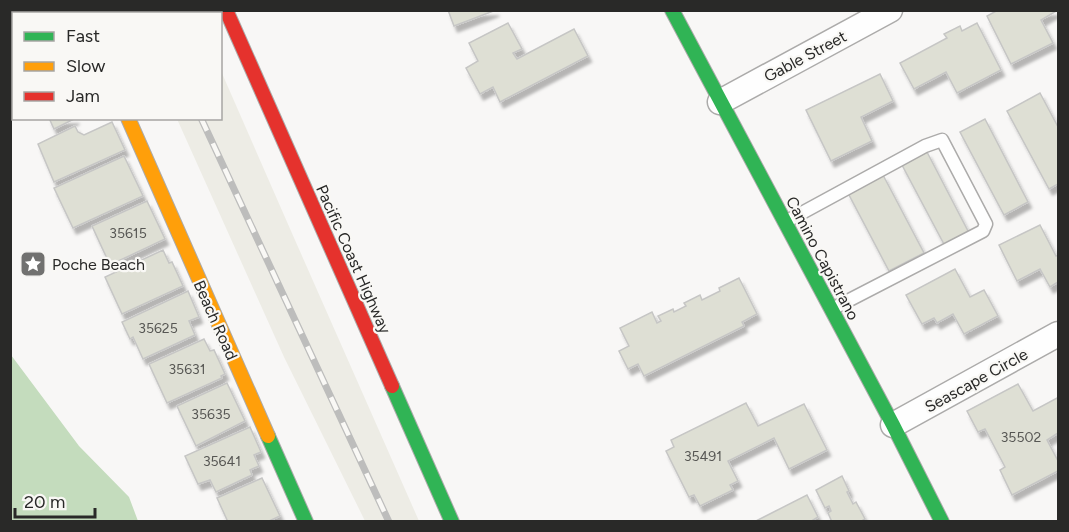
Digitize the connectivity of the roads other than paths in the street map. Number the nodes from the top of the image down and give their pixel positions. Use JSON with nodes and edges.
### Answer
{"nodes":[{"id":1,"x":226,"y":10,"type":"edge"},
{"id":2,"x":672,"y":10,"type":"edge"},
{"id":3,"x":890,"y":10,"type":"edge"},
{"id":4,"x":720,"y":102,"type":"junction"},
{"id":5,"x":129,"y":120,"type":"edge"},
{"id":6,"x":785,"y":222,"type":"junction"},
{"id":7,"x":831,"y":309,"type":"junction"},
{"id":8,"x":1059,"y":334,"type":"edge"},
{"id":9,"x":893,"y":425,"type":"junction"},
{"id":10,"x":306,"y":522,"type":"edge"},
{"id":11,"x":452,"y":522,"type":"edge"},
{"id":12,"x":942,"y":522,"type":"edge"}],
"edges":[{"from":1,"to":11,"type":"main road","name":"Pacific Coast Highway"},
{"from":2,"to":4,"type":"main road","name":"Camino Capistrano"},
{"from":3,"to":4,"type":"street","name":"Gable Street"},
{"from":4,"to":6,"type":"main road","name":"Camino Capistrano"},
{"from":5,"to":10,"type":"main road","name":"Beach Road"},
{"from":6,"to":7,"type":"main road","name":"Camino Capistrano"},
{"from":6,"to":7,"type":"lane"},
{"from":7,"to":9,"type":"main road","name":"Camino Capistrano"},
{"from":8,"to":9,"type":"street","name":"Seascape Circle"},
{"from":9,"to":12,"type":"main road","name":"Camino Capistrano"}]}
